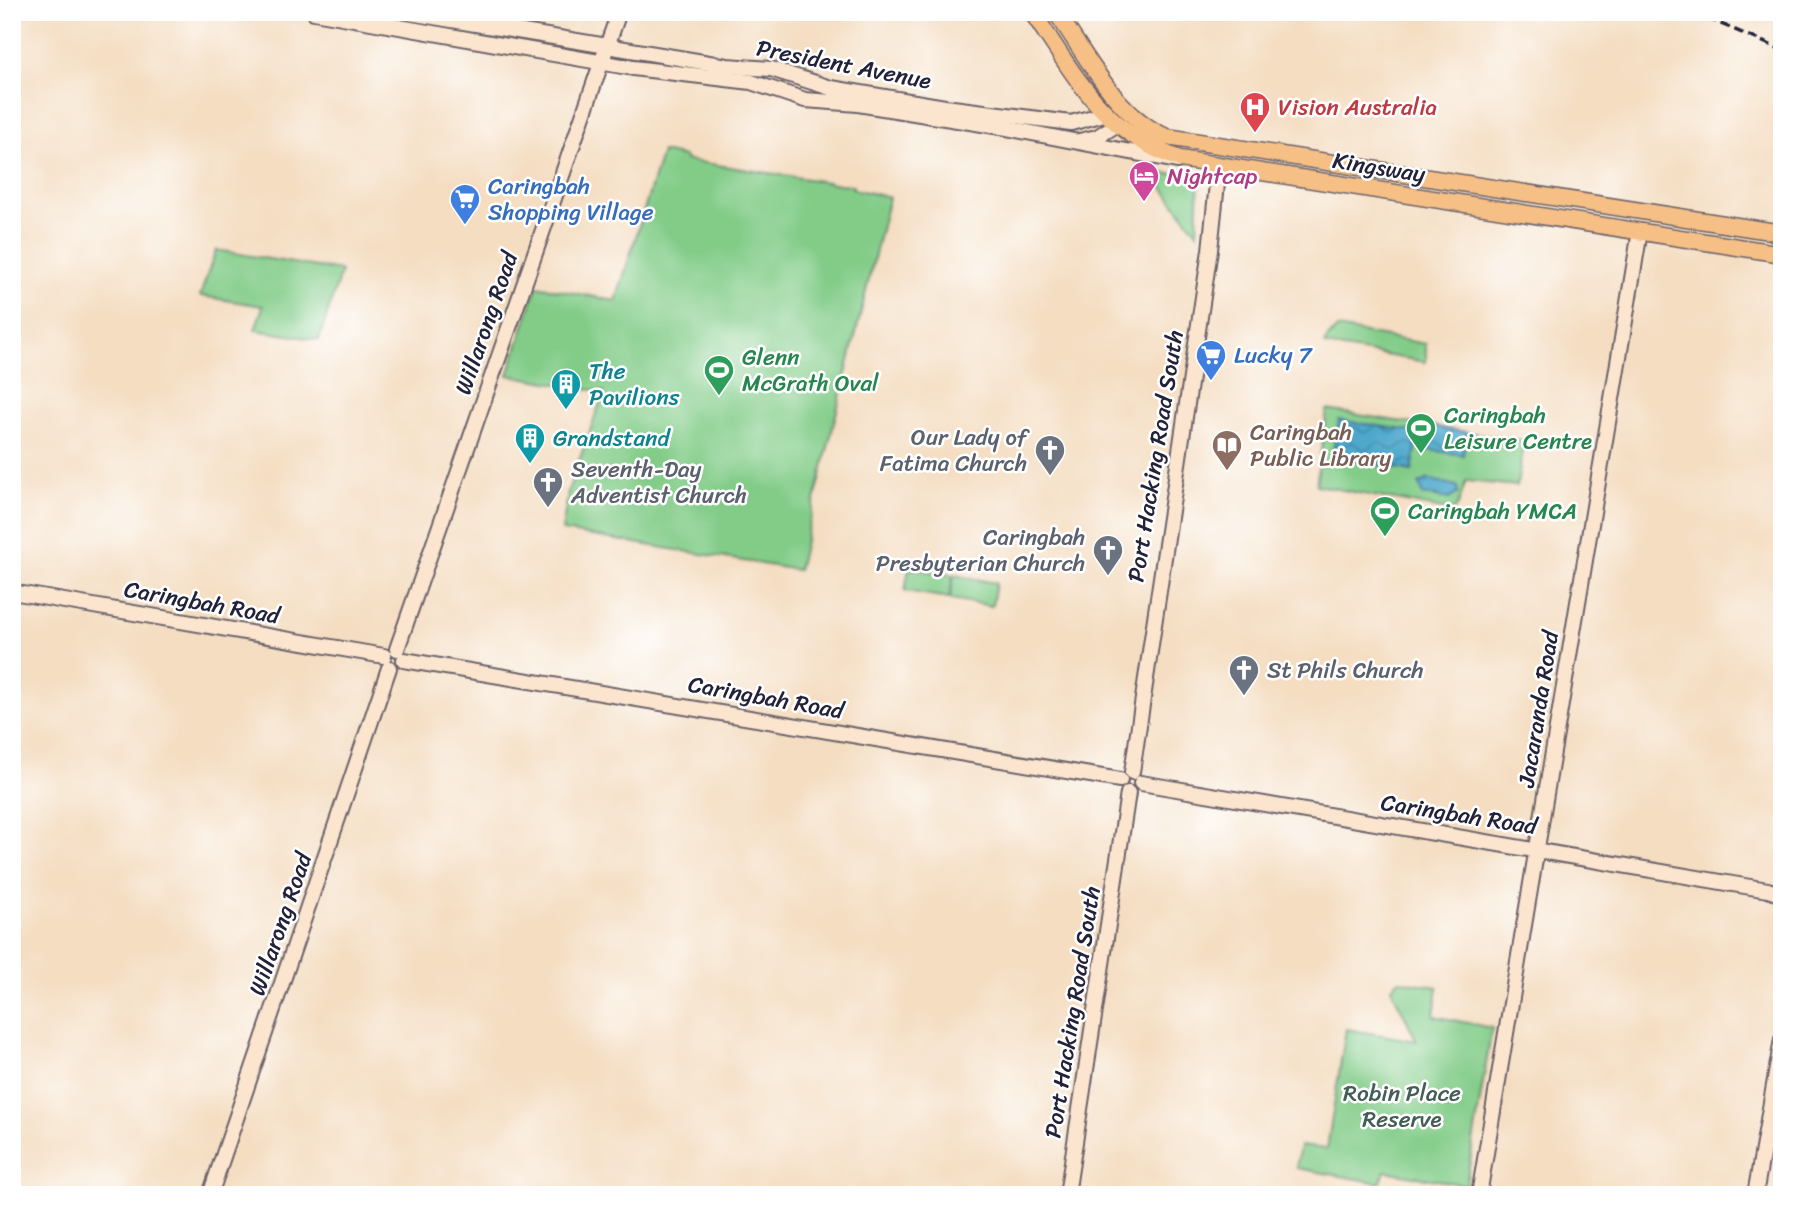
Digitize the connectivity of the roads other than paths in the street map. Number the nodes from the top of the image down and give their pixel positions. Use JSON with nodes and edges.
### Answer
{"nodes":[{"id":1,"x":314,"y":12,"type":"edge"},
{"id":2,"x":404,"y":12,"type":"edge"},
{"id":3,"x":619,"y":12,"type":"edge"},
{"id":4,"x":1032,"y":12,"type":"edge"},
{"id":5,"x":1056,"y":12,"type":"edge"},
{"id":6,"x":374,"y":17,"type":"edge"},
{"id":7,"x":442,"y":26,"type":"junction"},
{"id":8,"x":607,"y":47,"type":"junction"},
{"id":9,"x":601,"y":61,"type":"junction"},
{"id":10,"x":737,"y":67,"type":"junction"},
{"id":11,"x":788,"y":95,"type":"junction"},
{"id":12,"x":1129,"y":112,"type":"junction"},
{"id":13,"x":1110,"y":119,"type":"junction"},
{"id":14,"x":1016,"y":122,"type":"junction"},
{"id":15,"x":1076,"y":141,"type":"junction"},
{"id":16,"x":1222,"y":146,"type":"junction"},
{"id":17,"x":1216,"y":165,"type":"junction"},
{"id":18,"x":1643,"y":211,"type":"junction"},
{"id":19,"x":1640,"y":231,"type":"junction"},
{"id":20,"x":1782,"y":233,"type":"edge"},
{"id":21,"x":1782,"y":254,"type":"edge"},
{"id":22,"x":12,"y":592,"type":"edge"},
{"id":23,"x":394,"y":658,"type":"junction"},
{"id":24,"x":1131,"y":779,"type":"junction"},
{"id":25,"x":1538,"y":850,"type":"junction"},
{"id":26,"x":1777,"y":891,"type":"edge"},
{"id":27,"x":1782,"y":1039,"type":"edge"},
{"id":28,"x":210,"y":1195,"type":"edge"},
{"id":29,"x":1067,"y":1195,"type":"edge"},
{"id":30,"x":1479,"y":1195,"type":"edge"},
{"id":31,"x":1755,"y":1195,"type":"edge"}],
"edges":[{"from":1,"to":6,"type":"street","name":"President Avenue"},
{"from":2,"to":7,"type":"street","name":"President Avenue"},
{"from":3,"to":8,"type":"street","name":"Willarong Road"},
{"from":4,"to":13,"type":"main road","name":"Kingsway"},
{"from":5,"to":12,"type":"main road","name":"Kingsway"},
{"from":6,"to":7,"type":"street","name":"President Avenue"},
{"from":7,"to":8,"type":"street","name":"President Avenue"},
{"from":7,"to":9,"type":"street","name":"President Avenue"},
{"from":8,"to":9,"type":"street","name":"Willarong Road"},
{"from":8,"to":10,"type":"street","name":"President Avenue"},
{"from":9,"to":11,"type":"street","name":"President Avenue"},
{"from":9,"to":23,"type":"street","name":"Willarong Road"},
{"from":10,"to":11,"type":"street"},
{"from":10,"to":14,"type":"street","name":"President Avenue"},
{"from":11,"to":14,"type":"street","name":"President Avenue"},
{"from":12,"to":13,"type":"main road"},
{"from":12,"to":16,"type":"main road","name":"Kingsway"},
{"from":13,"to":14,"type":"street","name":"President Avenue"},
{"from":13,"to":15,"type":"street"},
{"from":13,"to":17,"type":"main road","name":"Kingsway"},
{"from":14,"to":15,"type":"street","name":"President Avenue"},
{"from":15,"to":17,"type":"street","name":"President Avenue"},
{"from":16,"to":17,"type":"main road","name":"Port Hacking Road South"},
{"from":16,"to":18,"type":"main road","name":"Kingsway"},
{"from":17,"to":19,"type":"main road","name":"Kingsway"},
{"from":17,"to":24,"type":"street","name":"Port Hacking Road South"},
{"from":18,"to":19,"type":"main road"},
{"from":18,"to":20,"type":"main road","name":"Kingsway"},
{"from":19,"to":21,"type":"main road","name":"Kingsway"},
{"from":19,"to":25,"type":"street","name":"Jacaranda Road"},
{"from":22,"to":23,"type":"street","name":"Caringbah Road"},
{"from":23,"to":24,"type":"street","name":"Caringbah Road"},
{"from":23,"to":28,"type":"street","name":"Willarong Road"},
{"from":24,"to":25,"type":"street","name":"Caringbah Road"},
{"from":24,"to":29,"type":"street","name":"Port Hacking Road South"},
{"from":25,"to":26,"type":"street","name":"Caringbah Road"},
{"from":25,"to":30,"type":"street","name":"Jacaranda Road"},
{"from":27,"to":31,"type":"street"}]}
